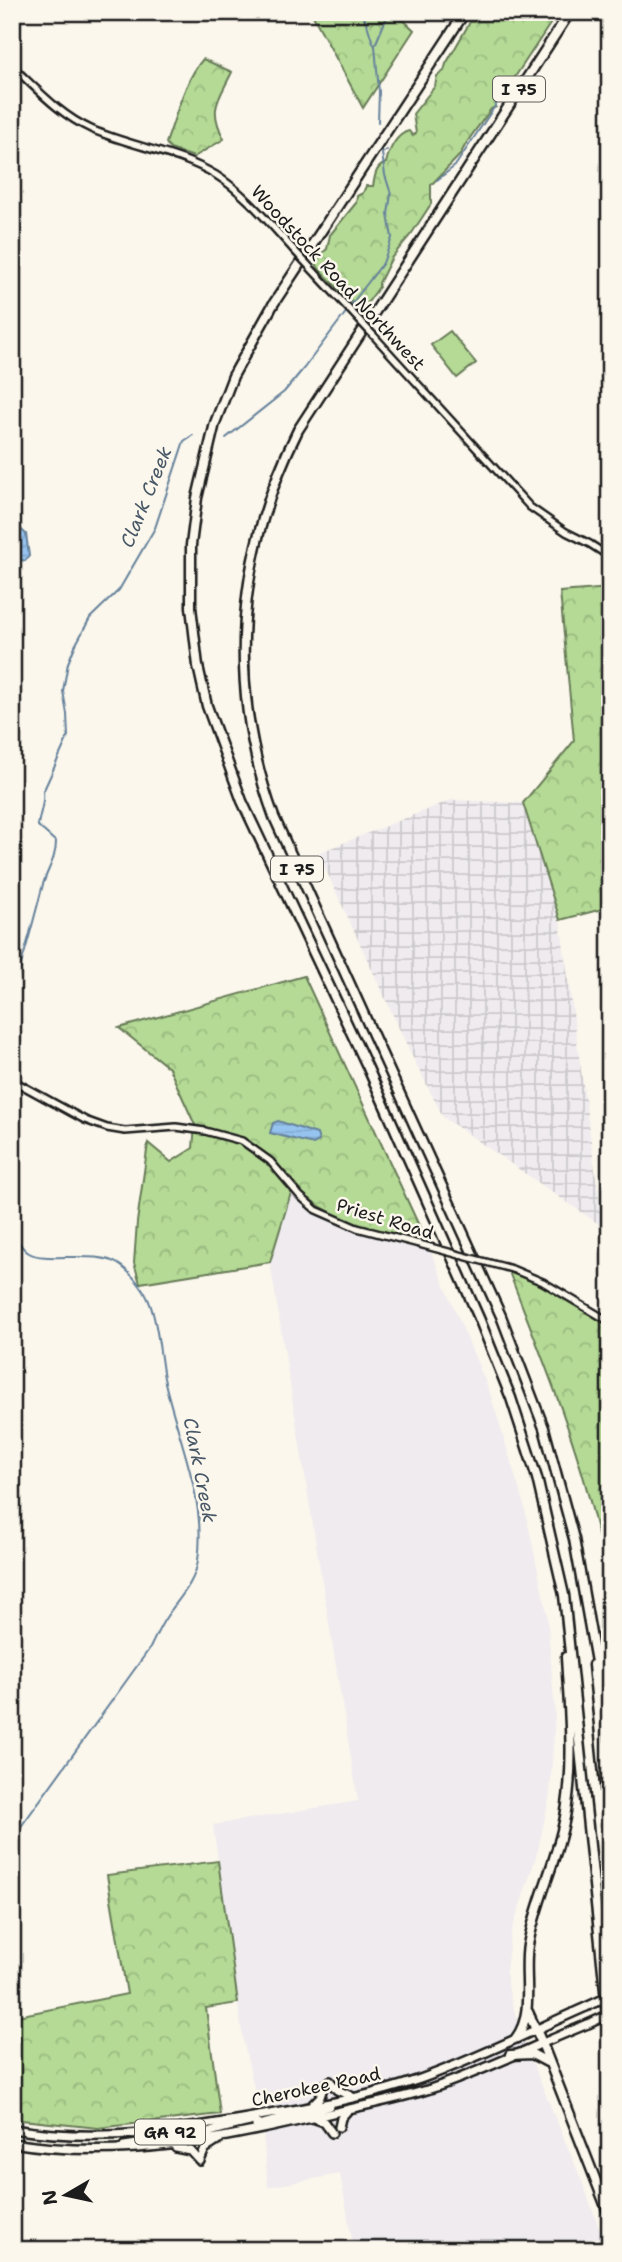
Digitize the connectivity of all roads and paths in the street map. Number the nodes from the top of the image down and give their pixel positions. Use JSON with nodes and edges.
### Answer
{"nodes":[{"id":1,"x":465,"y":12,"type":"edge"},
{"id":2,"x":570,"y":12,"type":"edge"},
{"id":3,"x":12,"y":66,"type":"edge"},
{"id":4,"x":610,"y":557,"type":"edge"},
{"id":5,"x":12,"y":1080,"type":"edge"},
{"id":6,"x":610,"y":1322,"type":"edge"},
{"id":7,"x":582,"y":1583,"type":"junction"},
{"id":8,"x":564,"y":1595,"type":"junction"},
{"id":9,"x":610,"y":1740,"type":"edge"},
{"id":10,"x":610,"y":1835,"type":"edge"},
{"id":11,"x":610,"y":1996,"type":"edge"},
{"id":12,"x":527,"y":2010,"type":"junction"},
{"id":13,"x":610,"y":2014,"type":"edge"},
{"id":14,"x":537,"y":2029,"type":"junction"},
{"id":15,"x":516,"y":2038,"type":"junction"},
{"id":16,"x":610,"y":2039,"type":"edge"},
{"id":17,"x":542,"y":2043,"type":"junction"},
{"id":18,"x":510,"y":2055,"type":"junction"},
{"id":19,"x":549,"y":2063,"type":"junction"},
{"id":20,"x":355,"y":2096,"type":"junction"},
{"id":21,"x":334,"y":2101,"type":"junction"},
{"id":22,"x":311,"y":2106,"type":"junction"},
{"id":23,"x":349,"y":2109,"type":"junction"},
{"id":24,"x":269,"y":2114,"type":"junction"},
{"id":25,"x":312,"y":2118,"type":"junction"},
{"id":26,"x":194,"y":2128,"type":"junction"},
{"id":27,"x":12,"y":2129,"type":"edge"},
{"id":28,"x":247,"y":2132,"type":"junction"},
{"id":29,"x":40,"y":2133,"type":"junction"},
{"id":30,"x":228,"y":2136,"type":"junction"},
{"id":31,"x":196,"y":2142,"type":"junction"},
{"id":32,"x":12,"y":2143,"type":"edge"},
{"id":33,"x":37,"y":2147,"type":"junction"},
{"id":34,"x":103,"y":2150,"type":"junction"},
{"id":35,"x":123,"y":2150,"type":"junction"},
{"id":36,"x":610,"y":2217,"type":"edge"}],
"edges":[{"from":1,"to":8,"type":"highway","number":"I 75"},
{"from":2,"to":7,"type":"highway","number":"I 75"},
{"from":3,"to":4,"type":"street","name":"Woodstock Road Northwest","bridge":true},
{"from":5,"to":6,"type":"street","name":"Priest Road","bridge":true},
{"from":7,"to":9,"type":"highway"},
{"from":7,"to":10,"type":"highway","number":"I 75"},
{"from":8,"to":12,"type":"highway"},
{"from":8,"to":16,"type":"highway","number":"I 75"},
{"from":11,"to":14,"type":"main road","name":"Cherokee Road","number":"GA 92","bridge":true},
{"from":12,"to":14,"type":"highway"},
{"from":12,"to":15,"type":"highway"},
{"from":13,"to":17,"type":"main road","name":"Cherokee Road","number":"GA 92","bridge":true},
{"from":14,"to":15,"type":"main road","name":"Cherokee Road","number":"GA 92"},
{"from":14,"to":17,"type":"highway"},
{"from":15,"to":20,"type":"main road","name":"Cherokee Road","number":"GA 92"},
{"from":17,"to":18,"type":"main road","name":"Cherokee Road","number":"GA 92"},
{"from":17,"to":19,"type":"highway"},
{"from":18,"to":19,"type":"highway"},
{"from":18,"to":23,"type":"main road","name":"Cherokee Road","number":"GA 92"},
{"from":19,"to":36,"type":"highway"},
{"from":20,"to":21,"type":"main road","name":"Cherokee Road","number":"GA 92"},
{"from":20,"to":22,"type":"main road"},
{"from":21,"to":22,"type":"main road","name":"Cherokee Road","number":"GA 92"},
{"from":21,"to":28,"type":"main road"},
{"from":22,"to":24,"type":"main road","name":"Cherokee Road","number":"GA 92"},
{"from":23,"to":25,"type":"main road","name":"Cherokee Road","number":"GA 92"},
{"from":23,"to":25,"type":"main road"},
{"from":24,"to":26,"type":"main road","name":"Cherokee Road","number":"GA 92"},
{"from":24,"to":31,"type":"main road"},
{"from":25,"to":28,"type":"main road","name":"Cherokee Road","number":"GA 92"},
{"from":26,"to":29,"type":"main road","name":"Cherokee Road","number":"GA 92"},
{"from":26,"to":34,"type":"main road"},
{"from":27,"to":29,"type":"main road","name":"Cherokee Road","number":"GA 92"},
{"from":28,"to":30,"type":"main road","name":"Cherokee Road","number":"GA 92"},
{"from":29,"to":33,"type":"main road"},
{"from":30,"to":31,"type":"main road","name":"Cherokee Road","number":"GA 92"},
{"from":30,"to":35,"type":"main road"},
{"from":31,"to":35,"type":"main road","name":"Cherokee Road","number":"GA 92"},
{"from":32,"to":33,"type":"main road","name":"Cherokee Road","number":"GA 92"},
{"from":33,"to":34,"type":"main road","name":"Cherokee Road","number":"GA 92"},
{"from":34,"to":35,"type":"main road","name":"Cherokee Road","number":"GA 92"}]}
